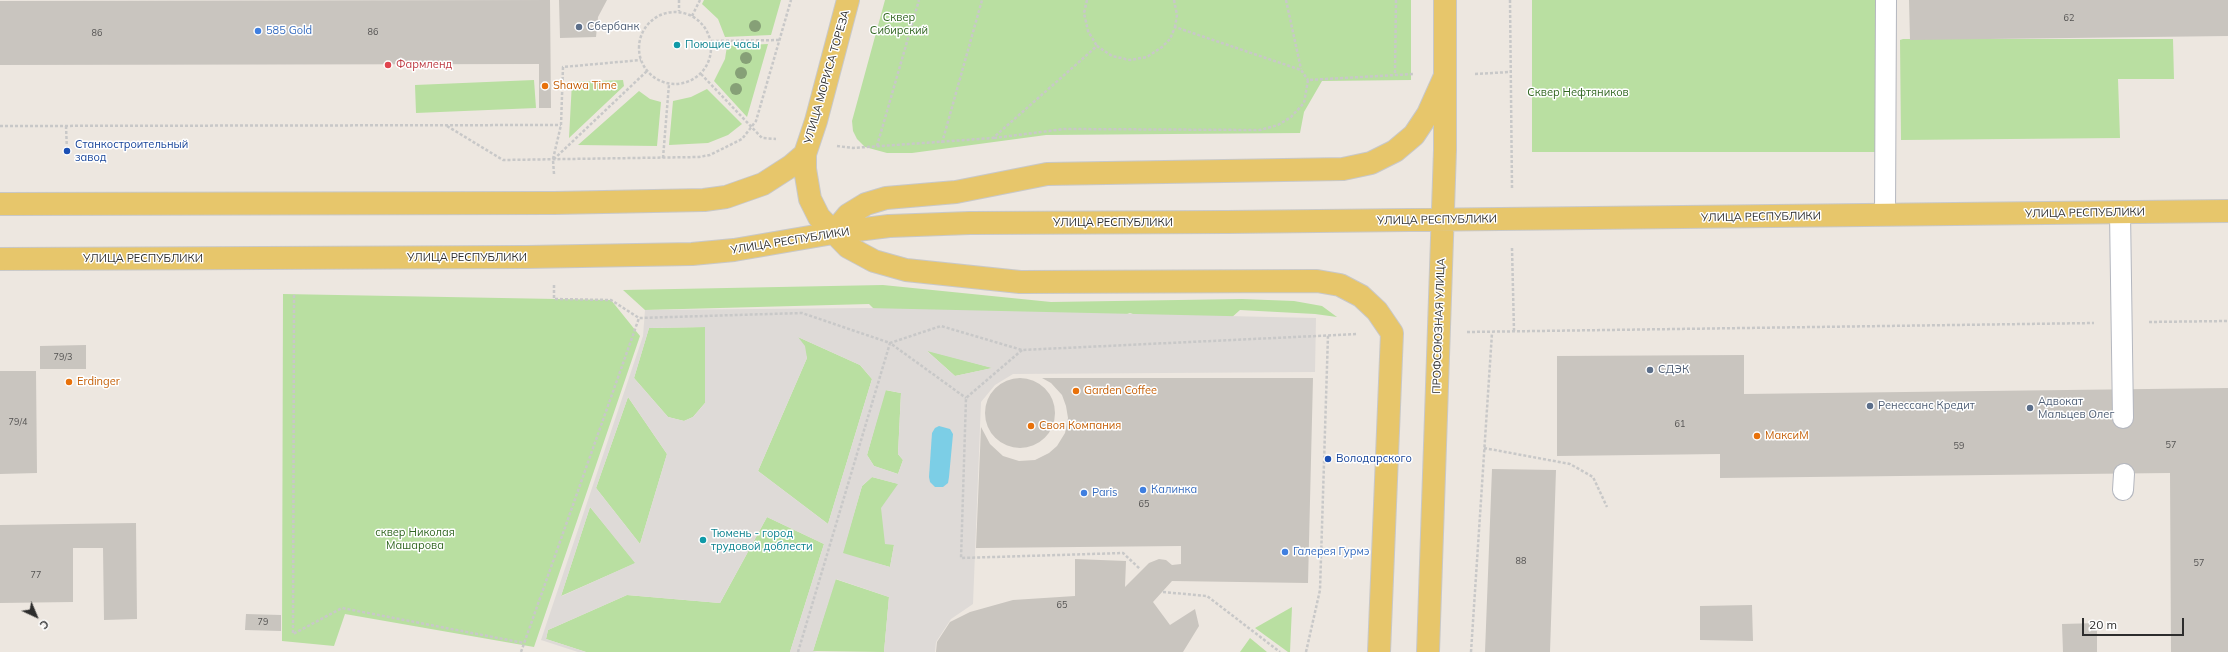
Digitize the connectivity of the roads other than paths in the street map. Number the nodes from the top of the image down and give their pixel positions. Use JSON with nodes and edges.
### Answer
{"nodes":[{"id":1,"x":848,"y":0,"type":"edge"},
{"id":2,"x":1445,"y":0,"type":"edge"},
{"id":3,"x":1886,"y":0,"type":"edge"},
{"id":4,"x":1445,"y":76,"type":"junction"},
{"id":5,"x":807,"y":149,"type":"junction"},
{"id":6,"x":0,"y":204,"type":"edge"},
{"id":7,"x":2228,"y":211,"type":"edge"},
{"id":8,"x":2120,"y":212,"type":"junction"},
{"id":9,"x":1885,"y":215,"type":"junction"},
{"id":10,"x":1442,"y":220,"type":"junction"},
{"id":11,"x":833,"y":233,"type":"junction"},
{"id":12,"x":0,"y":259,"type":"edge"},
{"id":13,"x":2123,"y":418,"type":"dead end"},
{"id":14,"x":1379,"y":652,"type":"edge"},
{"id":15,"x":1428,"y":652,"type":"edge"}],
"edges":[{"from":1,"to":5,"type":"main road","name":"УЛИЦА МОРИСА ТОРЕЗА"},
{"from":2,"to":4,"type":"main road","name":"ПРОФСОЮЗНАЯ УЛИЦА"},
{"from":3,"to":9,"type":"lane"},
{"from":4,"to":10,"type":"main road","name":"ПРОФСОЮЗНАЯ УЛИЦА"},
{"from":4,"to":11,"type":"main road"},
{"from":5,"to":6,"type":"main road"},
{"from":5,"to":11,"type":"main road","name":"УЛИЦА МОРИСА ТОРЕЗА"},
{"from":7,"to":8,"type":"main road","name":"УЛИЦА РЕСПУБЛИКИ"},
{"from":8,"to":9,"type":"main road","name":"УЛИЦА РЕСПУБЛИКИ"},
{"from":8,"to":13,"type":"lane"},
{"from":9,"to":10,"type":"main road","name":"УЛИЦА РЕСПУБЛИКИ"},
{"from":10,"to":11,"type":"main road","name":"УЛИЦА РЕСПУБЛИКИ"},
{"from":10,"to":15,"type":"main road","name":"ПРОФСОЮЗНАЯ УЛИЦА"},
{"from":11,"to":12,"type":"main road","name":"УЛИЦА РЕСПУБЛИКИ"},
{"from":11,"to":14,"type":"main road","name":"УЛИЦА МОРИСА ТОРЕЗА"}]}
